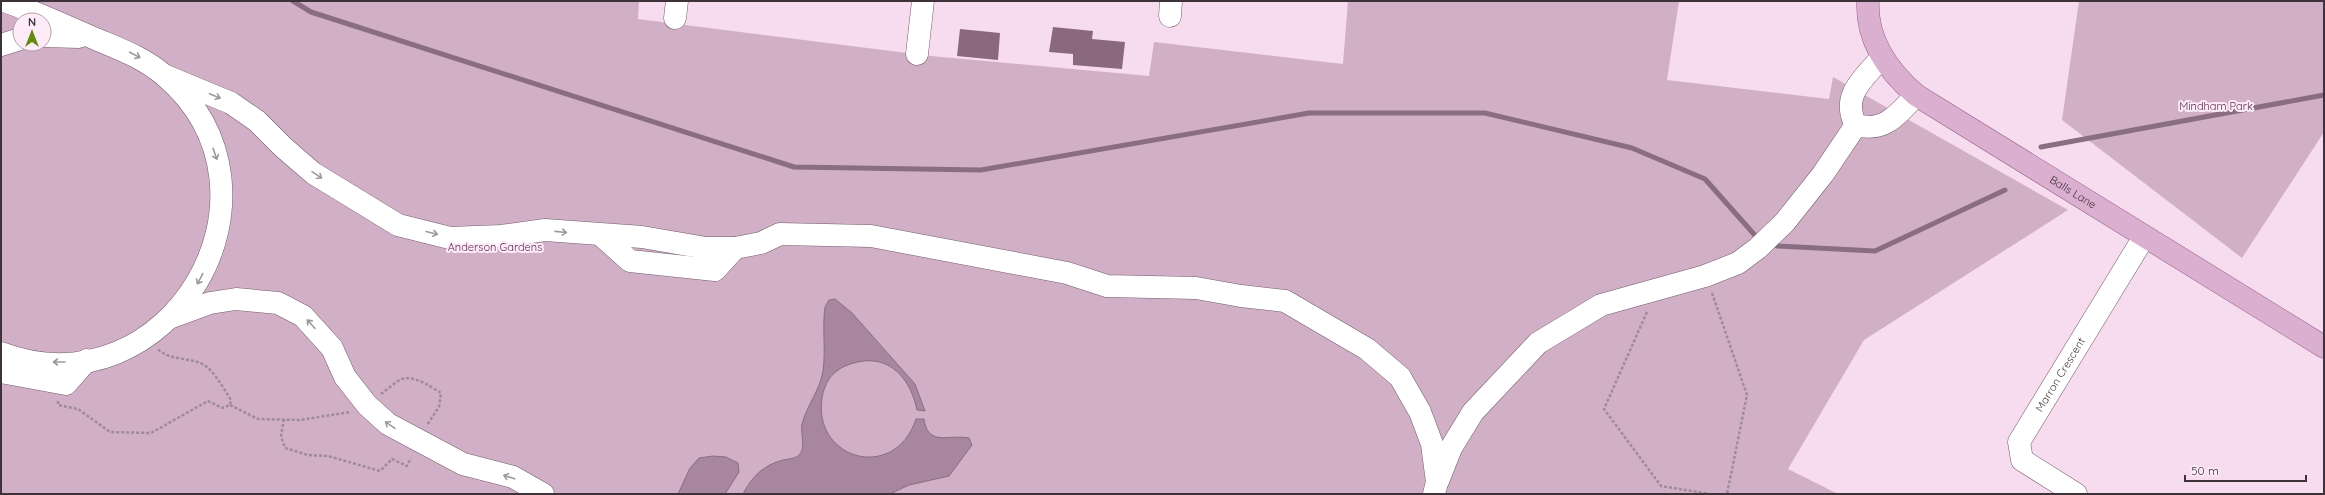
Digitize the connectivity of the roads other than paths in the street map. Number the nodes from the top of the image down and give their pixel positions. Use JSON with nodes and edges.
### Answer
{"nodes":[{"id":1,"x":4,"y":1,"type":"edge"},
{"id":2,"x":923,"y":1,"type":"edge"},
{"id":3,"x":1868,"y":1,"type":"edge"},
{"id":4,"x":52,"y":36,"type":"edge"},
{"id":5,"x":99,"y":41,"type":"junction"},
{"id":6,"x":12,"y":42,"type":"edge"},
{"id":7,"x":1,"y":45,"type":"edge"},
{"id":8,"x":917,"y":54,"type":"dead end"},
{"id":9,"x":1882,"y":57,"type":"junction"},
{"id":10,"x":166,"y":76,"type":"junction"},
{"id":11,"x":1916,"y":95,"type":"junction"},
{"id":12,"x":1856,"y":125,"type":"junction"},
{"id":13,"x":2144,"y":237,"type":"junction"},
{"id":14,"x":171,"y":317,"type":"junction"},
{"id":15,"x":2324,"y":347,"type":"edge"},
{"id":16,"x":1,"y":353,"type":"edge"},
{"id":17,"x":88,"y":360,"type":"junction"},
{"id":18,"x":1,"y":372,"type":"edge"},
{"id":19,"x":1436,"y":488,"type":"edge"},
{"id":20,"x":544,"y":494,"type":"edge"},
{"id":21,"x":2076,"y":494,"type":"edge"}],
"edges":[{"from":1,"to":5,"type":"street"},
{"from":2,"to":8,"type":"street"},
{"from":3,"to":9,"type":"main road","name":"Balls Lane"},
{"from":4,"to":5,"type":"street"},
{"from":5,"to":10,"type":"street","one_way":true},
{"from":6,"to":7,"type":"street"},
{"from":9,"to":11,"type":"main road","name":"Balls Lane"},
{"from":9,"to":12,"type":"street"},
{"from":10,"to":14,"type":"street","one_way":true},
{"from":10,"to":19,"type":"street","one_way":true},
{"from":11,"to":12,"type":"street"},
{"from":11,"to":13,"type":"main road","name":"Balls Lane"},
{"from":12,"to":19,"type":"street"},
{"from":13,"to":15,"type":"main road","name":"Balls Lane"},
{"from":13,"to":21,"type":"street","name":"Marron Crescent"},
{"from":14,"to":17,"type":"street"},
{"from":20,"to":14,"type":"street","one_way":true},
{"from":17,"to":16,"type":"street","one_way":true},
{"from":17,"to":18,"type":"street"}]}
